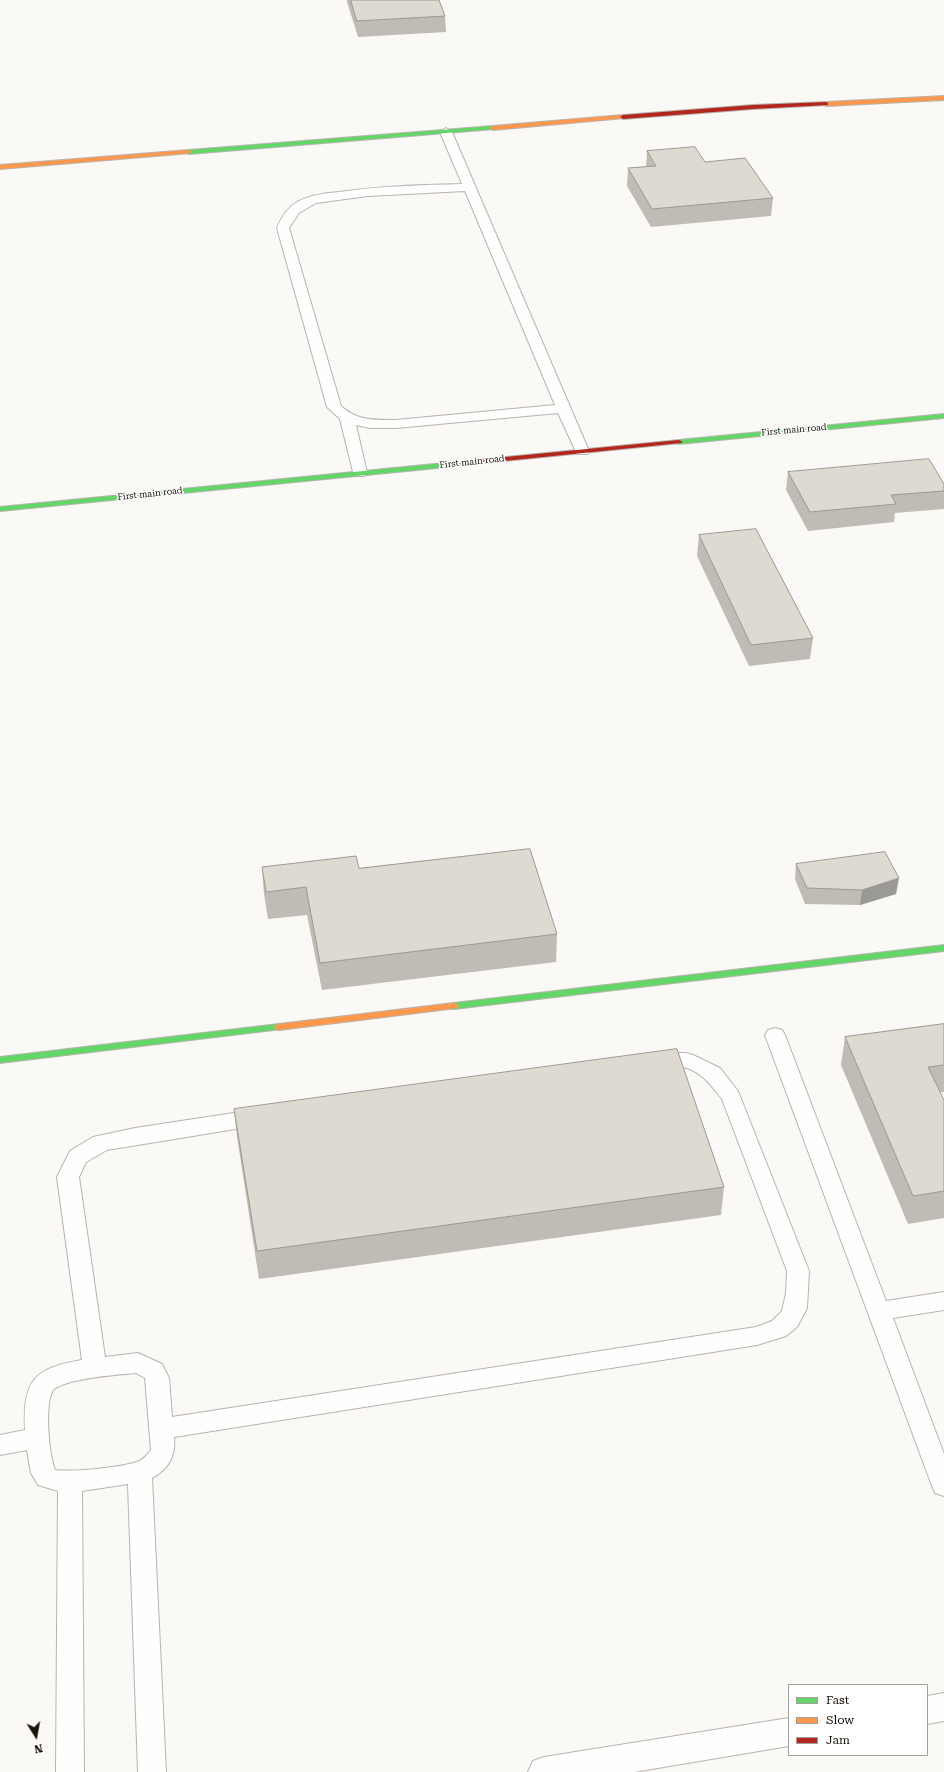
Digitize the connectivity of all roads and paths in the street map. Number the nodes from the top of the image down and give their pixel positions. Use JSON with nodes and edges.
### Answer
{"nodes":[{"id":1,"x":944,"y":98,"type":"edge"},
{"id":2,"x":446,"y":132,"type":"junction"},
{"id":3,"x":0,"y":167,"type":"edge"},
{"id":4,"x":469,"y":187,"type":"junction"},
{"id":5,"x":564,"y":408,"type":"junction"},
{"id":6,"x":944,"y":416,"type":"edge"},
{"id":7,"x":347,"y":419,"type":"junction"},
{"id":8,"x":582,"y":451,"type":"junction"},
{"id":9,"x":359,"y":473,"type":"junction"},
{"id":10,"x":0,"y":509,"type":"edge"},
{"id":11,"x":944,"y":948,"type":"edge"},
{"id":12,"x":775,"y":1035,"type":"dead end"},
{"id":13,"x":0,"y":1060,"type":"edge"},
{"id":14,"x":637,"y":1062,"type":"edge"},
{"id":15,"x":277,"y":1115,"type":"edge"},
{"id":16,"x":944,"y":1301,"type":"edge"},
{"id":17,"x":878,"y":1311,"type":"junction"},
{"id":18,"x":95,"y":1369,"type":"junction"},
{"id":19,"x":162,"y":1429,"type":"junction"},
{"id":20,"x":38,"y":1438,"type":"junction"},
{"id":21,"x":0,"y":1445,"type":"edge"},
{"id":22,"x":140,"y":1472,"type":"junction"},
{"id":23,"x":70,"y":1482,"type":"junction"},
{"id":24,"x":944,"y":1486,"type":"edge"},
{"id":25,"x":944,"y":1707,"type":"edge"},
{"id":26,"x":928,"y":1710,"type":"edge"},
{"id":27,"x":788,"y":1732,"type":"edge"},
{"id":28,"x":70,"y":1772,"type":"edge"},
{"id":29,"x":152,"y":1772,"type":"edge"},
{"id":30,"x":544,"y":1772,"type":"edge"}],
"edges":[{"from":1,"to":2,"type":"street"},
{"from":2,"to":3,"type":"street"},
{"from":2,"to":4,"type":"lane"},
{"from":4,"to":5,"type":"lane"},
{"from":4,"to":7,"type":"lane"},
{"from":5,"to":7,"type":"lane"},
{"from":5,"to":8,"type":"lane"},
{"from":6,"to":8,"type":"street","name":"First main road"},
{"from":7,"to":9,"type":"lane"},
{"from":8,"to":9,"type":"street","name":"First main road"},
{"from":9,"to":10,"type":"street","name":"First main road"},
{"from":11,"to":13,"type":"street"},
{"from":12,"to":17,"type":"lane"},
{"from":14,"to":19,"type":"lane"},
{"from":15,"to":18,"type":"lane"},
{"from":16,"to":17,"type":"lane"},
{"from":17,"to":24,"type":"lane"},
{"from":18,"to":19,"type":"lane"},
{"from":18,"to":20,"type":"lane"},
{"from":19,"to":22,"type":"lane"},
{"from":20,"to":21,"type":"lane"},
{"from":20,"to":23,"type":"lane"},
{"from":22,"to":23,"type":"lane"},
{"from":22,"to":29,"type":"lane"},
{"from":23,"to":28,"type":"lane"},
{"from":25,"to":26,"type":"street"},
{"from":27,"to":30,"type":"street"}]}
